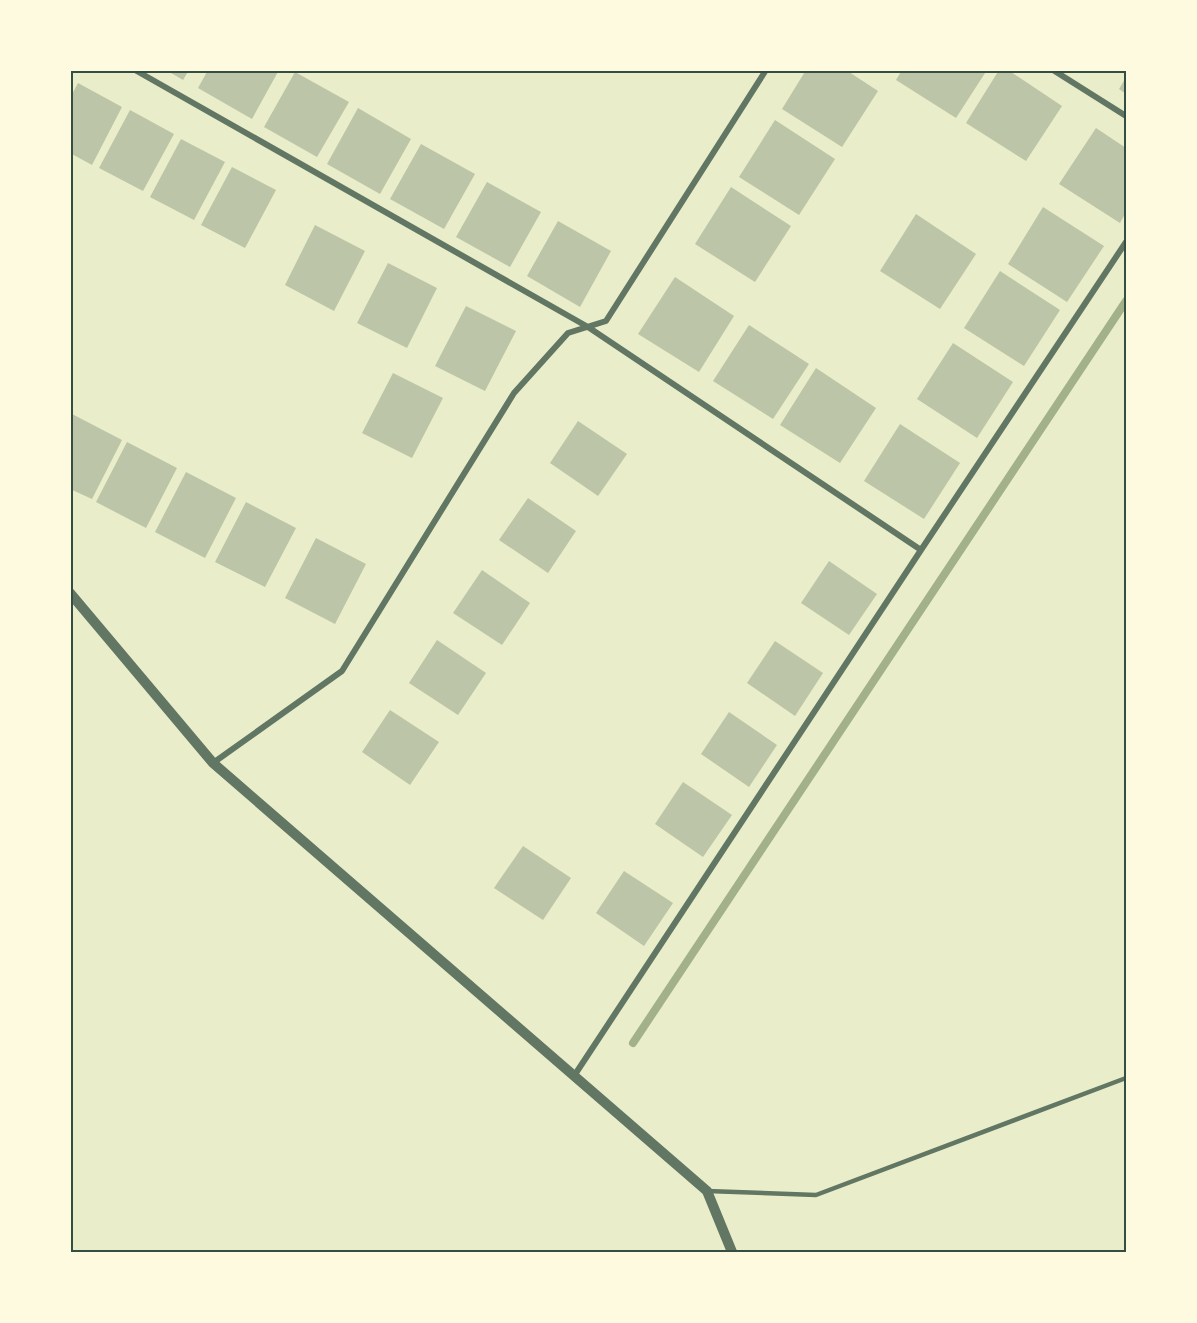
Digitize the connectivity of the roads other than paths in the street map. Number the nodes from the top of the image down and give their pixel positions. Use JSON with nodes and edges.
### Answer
{"nodes":[{"id":1,"x":135,"y":70,"type":"edge"},
{"id":2,"x":766,"y":70,"type":"edge"},
{"id":3,"x":1053,"y":70,"type":"edge"},
{"id":4,"x":1126,"y":116,"type":"edge"},
{"id":5,"x":1126,"y":242,"type":"edge"},
{"id":6,"x":588,"y":327,"type":"junction"},
{"id":7,"x":921,"y":550,"type":"junction"},
{"id":8,"x":70,"y":593,"type":"edge"},
{"id":9,"x":213,"y":763,"type":"junction"},
{"id":10,"x":574,"y":1076,"type":"junction"},
{"id":11,"x":1126,"y":1078,"type":"edge"},
{"id":12,"x":707,"y":1191,"type":"junction"},
{"id":13,"x":732,"y":1252,"type":"edge"}],
"edges":[{"from":1,"to":6,"type":"street"},
{"from":2,"to":6,"type":"street"},
{"from":3,"to":4,"type":"street"},
{"from":5,"to":7,"type":"street"},
{"from":6,"to":7,"type":"street"},
{"from":6,"to":9,"type":"street"},
{"from":7,"to":10,"type":"street"},
{"from":8,"to":9,"type":"street"},
{"from":9,"to":10,"type":"street"},
{"from":10,"to":12,"type":"street"},
{"from":11,"to":12,"type":"lane"},
{"from":12,"to":13,"type":"street"}]}
